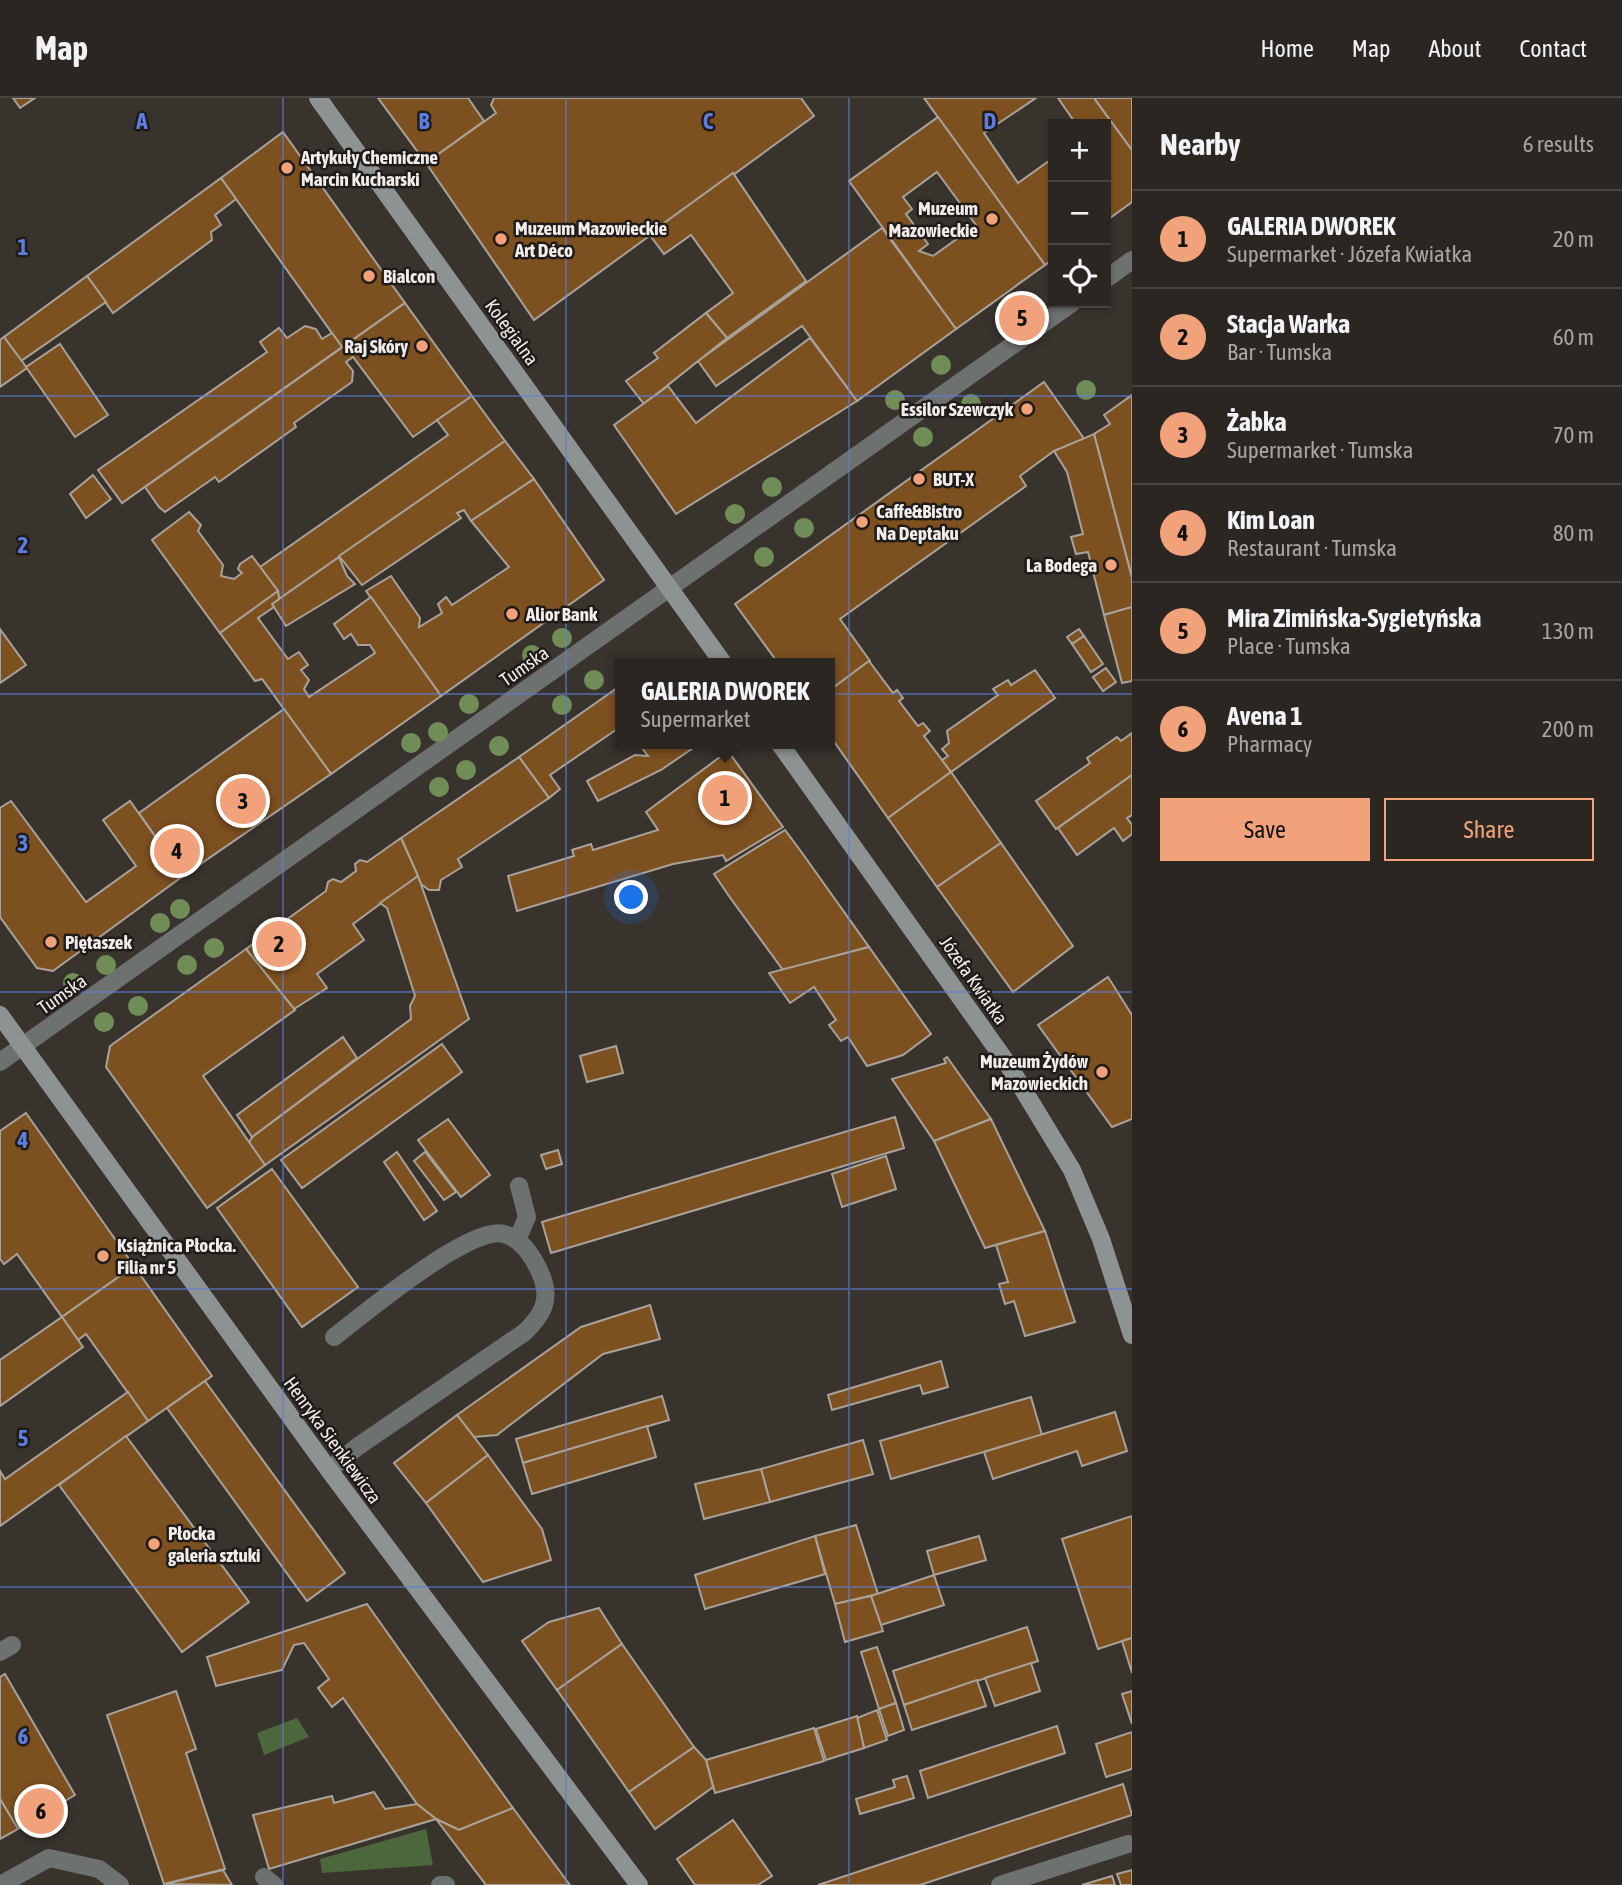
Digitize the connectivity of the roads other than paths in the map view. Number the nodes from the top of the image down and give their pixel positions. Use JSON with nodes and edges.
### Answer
{"nodes":[{"id":1,"x":318,"y":98,"type":"edge"},
{"id":2,"x":1132,"y":260,"type":"edge"},
{"id":3,"x":1111,"y":275,"type":"edge"},
{"id":4,"x":1065,"y":308,"type":"edge"},
{"id":5,"x":671,"y":590,"type":"junction"},
{"id":6,"x":719,"y":658,"type":"edge"},
{"id":7,"x":784,"y":749,"type":"edge"},
{"id":8,"x":0,"y":1015,"type":"edge"},
{"id":9,"x":23,"y":1048,"type":"junction"},
{"id":10,"x":0,"y":1062,"type":"edge"},
{"id":11,"x":519,"y":1186,"type":"dead end"},
{"id":12,"x":517,"y":1240,"type":"junction"},
{"id":13,"x":1132,"y":1335,"type":"edge"},
{"id":14,"x":334,"y":1337,"type":"dead end"},
{"id":15,"x":329,"y":1470,"type":"junction"},
{"id":16,"x":1128,"y":1844,"type":"dead end"},
{"id":17,"x":0,"y":1885,"type":"edge"},
{"id":18,"x":120,"y":1885,"type":"edge"},
{"id":19,"x":440,"y":1885,"type":"edge"},
{"id":20,"x":446,"y":1885,"type":"edge"},
{"id":21,"x":639,"y":1885,"type":"edge"},
{"id":22,"x":999,"y":1885,"type":"edge"}],
"edges":[{"from":1,"to":5,"type":"street","name":"Kolegialna"},
{"from":2,"to":3,"type":"street"},
{"from":4,"to":5,"type":"street","name":"Tumska"},
{"from":5,"to":6,"type":"street"},
{"from":5,"to":9,"type":"street","name":"Tumska"},
{"from":7,"to":13,"type":"street","name":"Józefa Kwiatka"},
{"from":8,"to":9,"type":"street","name":"Henryka Sienkiewicza"},
{"from":9,"to":10,"type":"street","name":"Tumska"},
{"from":9,"to":15,"type":"street","name":"Henryka Sienkiewicza"},
{"from":11,"to":12,"type":"street"},
{"from":12,"to":14,"type":"street"},
{"from":12,"to":15,"type":"street"},
{"from":15,"to":21,"type":"street","name":"Henryka Sienkiewicza"},
{"from":16,"to":22,"type":"street"},
{"from":17,"to":18,"type":"street"},
{"from":19,"to":20,"type":"street"}]}
